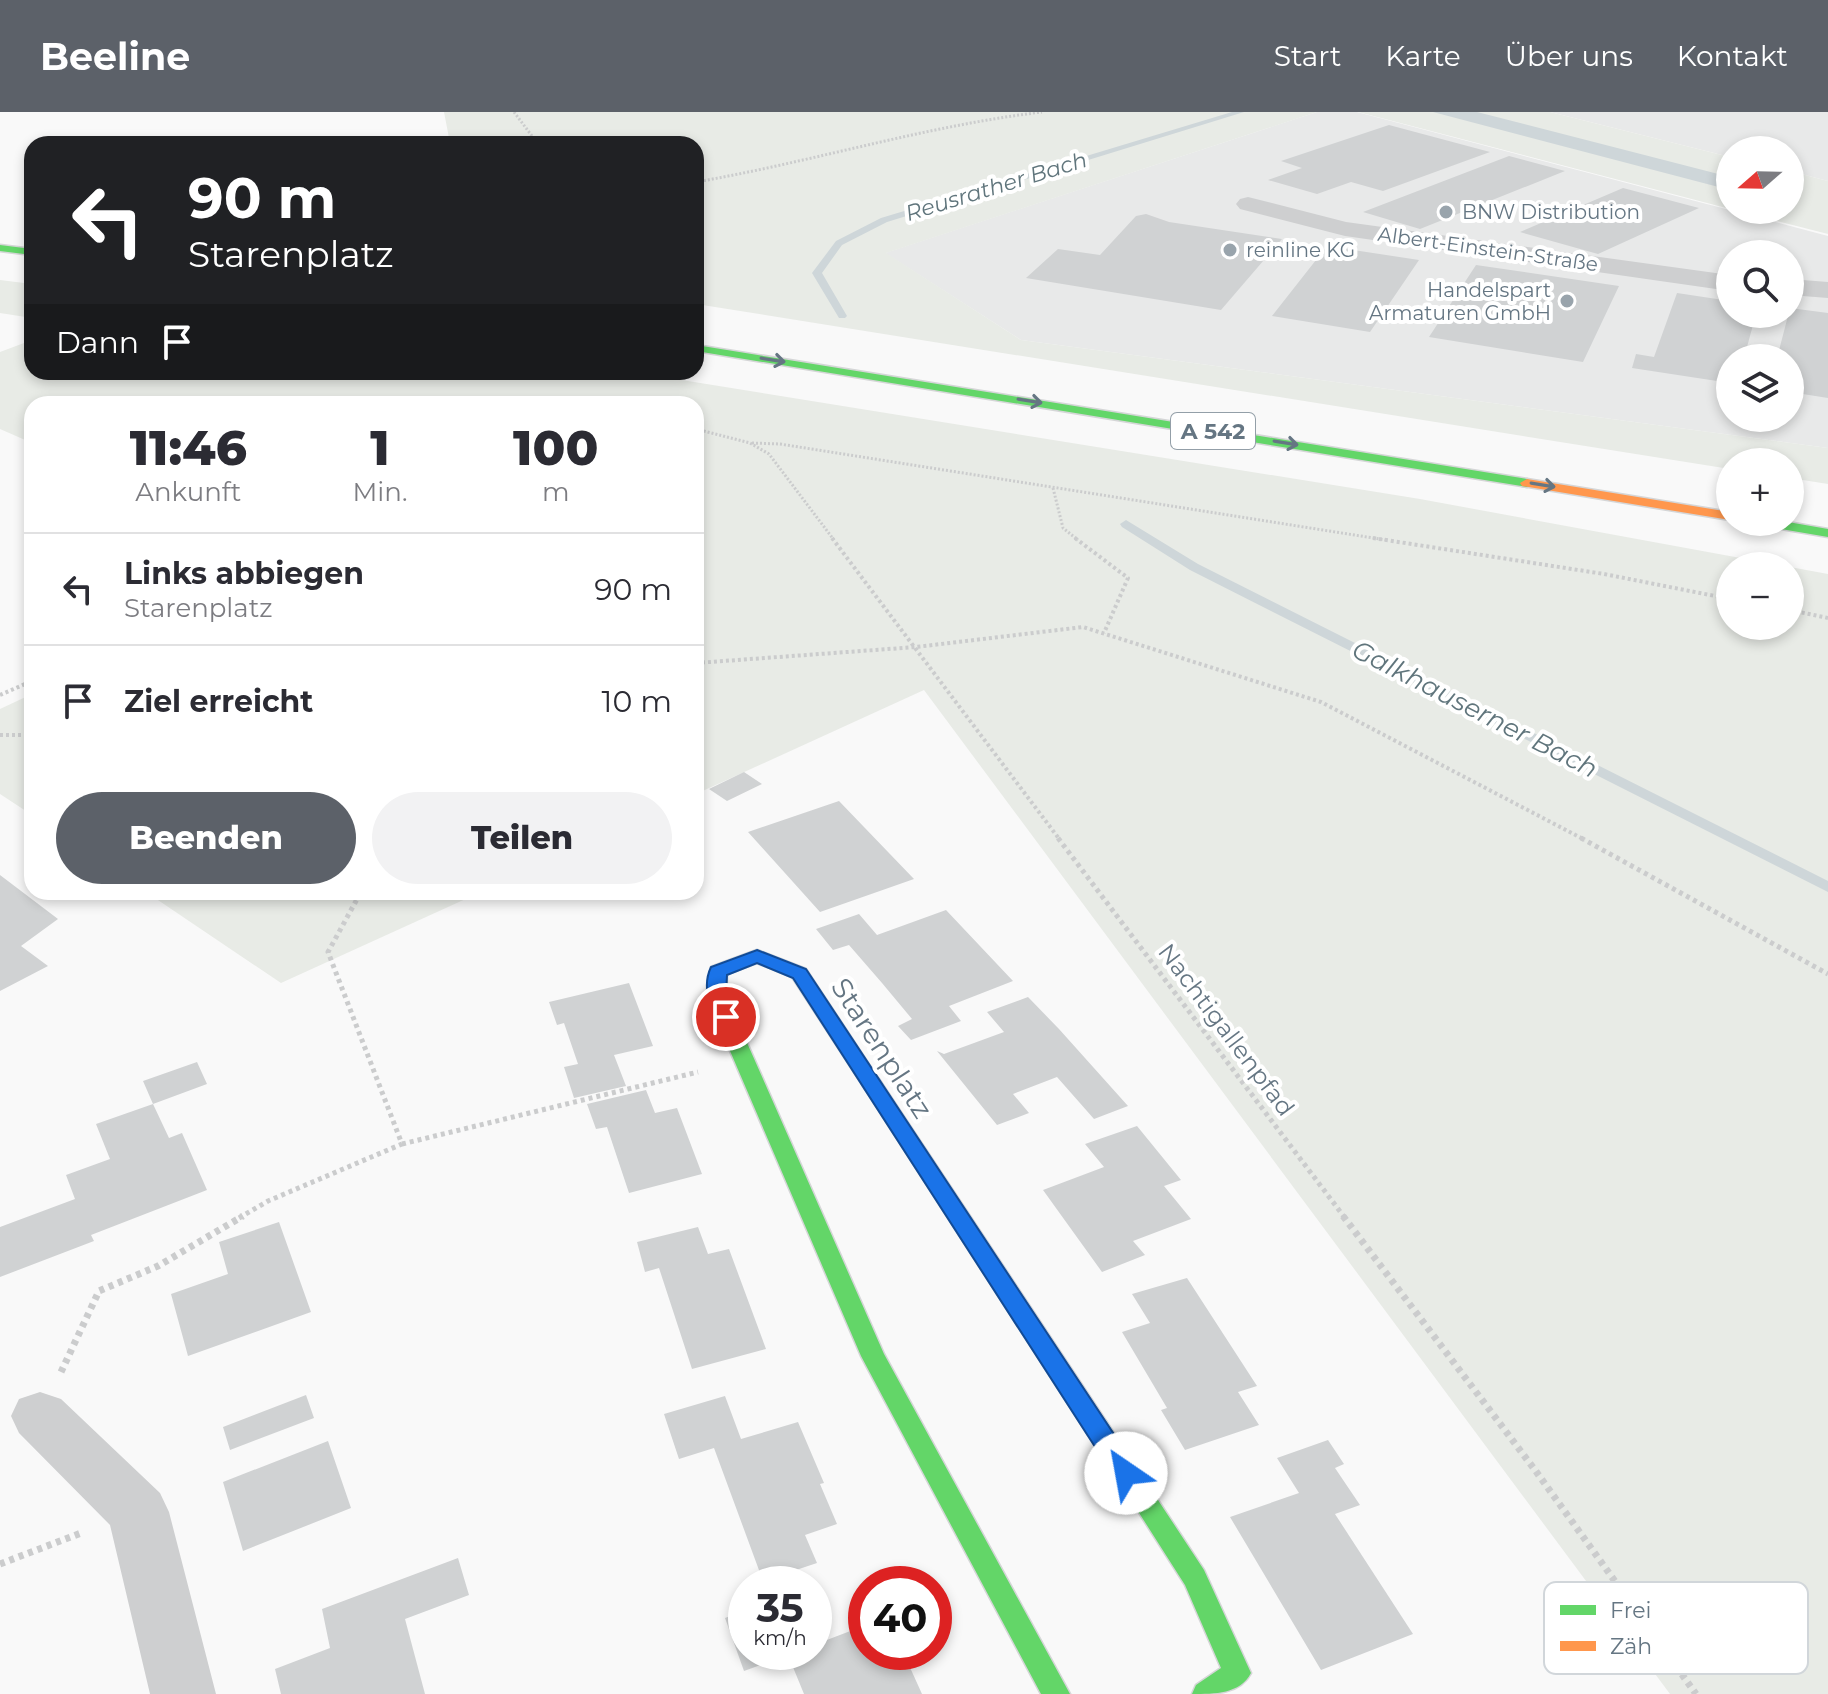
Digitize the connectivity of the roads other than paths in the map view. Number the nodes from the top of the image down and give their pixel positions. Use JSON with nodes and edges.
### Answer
{"nodes":[{"id":1,"x":1248,"y":204,"type":"dead end"},
{"id":2,"x":0,"y":248,"type":"edge"},
{"id":3,"x":24,"y":251,"type":"edge"},
{"id":4,"x":1716,"y":281,"type":"edge"},
{"id":5,"x":1804,"y":288,"type":"edge"},
{"id":6,"x":1828,"y":290,"type":"edge"},
{"id":7,"x":704,"y":349,"type":"edge"},
{"id":8,"x":1716,"y":514,"type":"edge"},
{"id":9,"x":1804,"y":529,"type":"edge"},
{"id":10,"x":1828,"y":533,"type":"edge"},
{"id":11,"x":40,"y":1416,"type":"road end"},
{"id":12,"x":183,"y":1694,"type":"edge"},
{"id":13,"x":1056,"y":1694,"type":"edge"},
{"id":14,"x":1206,"y":1694,"type":"edge"}],
"edges":[{"from":1,"to":4,"type":"street","name":"Albert-Einstein-Straße"},
{"from":2,"to":3,"type":"main road"},
{"from":5,"to":6,"type":"street"},
{"from":7,"to":8,"type":"main road","number":"A 542","one_way":true},
{"from":9,"to":10,"type":"main road"},
{"from":11,"to":12,"type":"street"},
{"from":13,"to":14,"type":"main road","name":"Starenplatz"}]}
